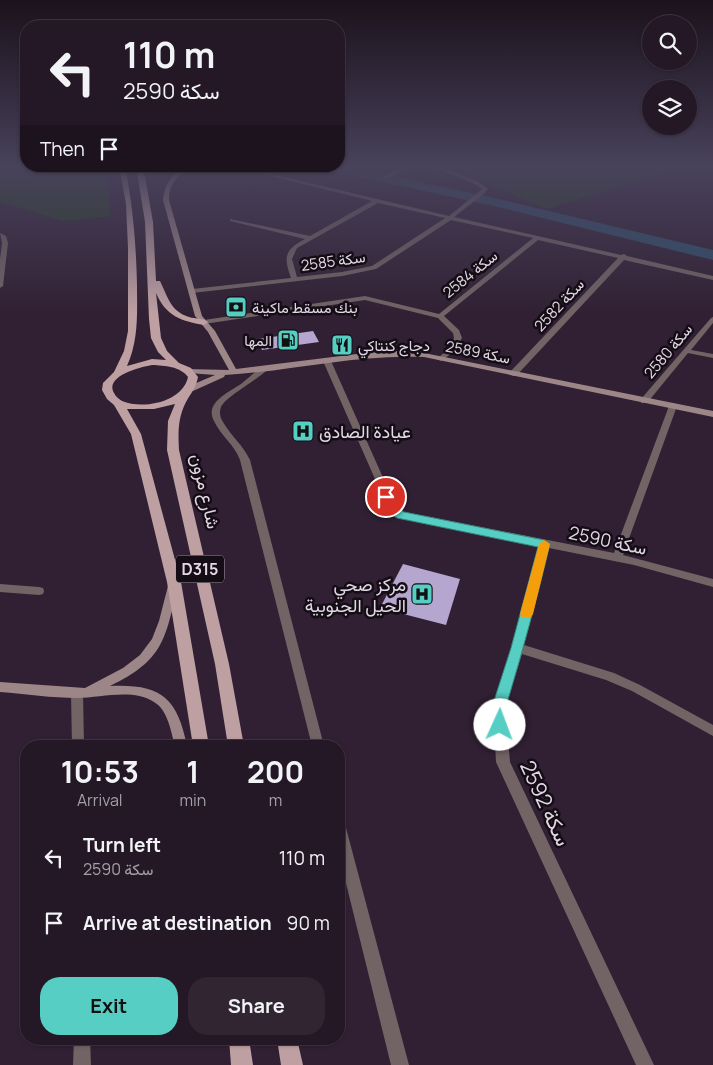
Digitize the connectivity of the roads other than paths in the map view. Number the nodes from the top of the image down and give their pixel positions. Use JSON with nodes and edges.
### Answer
{"nodes":[{"id":1,"x":130,"y":216,"type":"edge"},
{"id":2,"x":148,"y":216,"type":"edge"},
{"id":3,"x":170,"y":216,"type":"edge"},
{"id":4,"x":350,"y":216,"type":"edge"},
{"id":5,"x":445,"y":216,"type":"edge"},
{"id":6,"x":451,"y":217,"type":"junction"},
{"id":7,"x":232,"y":220,"type":"dead end"},
{"id":8,"x":0,"y":235,"type":"edge"},
{"id":9,"x":538,"y":237,"type":"junction"},
{"id":10,"x":309,"y":238,"type":"junction"},
{"id":11,"x":624,"y":256,"type":"junction"},
{"id":12,"x":152,"y":269,"type":"junction"},
{"id":13,"x":1,"y":272,"type":"edge"},
{"id":14,"x":713,"y":278,"type":"edge"},
{"id":15,"x":295,"y":279,"type":"junction"},
{"id":16,"x":0,"y":286,"type":"edge"},
{"id":17,"x":192,"y":291,"type":"junction"},
{"id":18,"x":198,"y":310,"type":"junction"},
{"id":19,"x":178,"y":316,"type":"junction"},
{"id":20,"x":440,"y":316,"type":"junction"},
{"id":21,"x":713,"y":319,"type":"edge"},
{"id":22,"x":204,"y":322,"type":"junction"},
{"id":23,"x":687,"y":351,"type":"junction"},
{"id":24,"x":713,"y":356,"type":"edge"},
{"id":25,"x":441,"y":359,"type":"junction"},
{"id":26,"x":327,"y":361,"type":"junction"},
{"id":27,"x":176,"y":364,"type":"junction"},
{"id":28,"x":265,"y":368,"type":"junction"},
{"id":29,"x":189,"y":371,"type":"junction"},
{"id":30,"x":119,"y":372,"type":"junction"},
{"id":31,"x":234,"y":372,"type":"junction"},
{"id":32,"x":513,"y":374,"type":"junction"},
{"id":33,"x":188,"y":392,"type":"junction"},
{"id":34,"x":644,"y":401,"type":"junction"},
{"id":35,"x":118,"y":402,"type":"junction"},
{"id":36,"x":673,"y":406,"type":"junction"},
{"id":37,"x":713,"y":414,"type":"edge"},
{"id":38,"x":544,"y":544,"type":"junction"},
{"id":39,"x":617,"y":558,"type":"junction"},
{"id":40,"x":174,"y":582,"type":"junction"},
{"id":41,"x":713,"y":583,"type":"edge"},
{"id":42,"x":0,"y":588,"type":"edge"},
{"id":43,"x":39,"y":591,"type":"dead end"},
{"id":44,"x":518,"y":648,"type":"junction"},
{"id":45,"x":0,"y":687,"type":"edge"},
{"id":46,"x":80,"y":693,"type":"junction"},
{"id":47,"x":713,"y":732,"type":"edge"},
{"id":48,"x":78,"y":740,"type":"edge"},
{"id":49,"x":179,"y":740,"type":"edge"},
{"id":50,"x":200,"y":740,"type":"edge"},
{"id":51,"x":235,"y":740,"type":"edge"},
{"id":52,"x":316,"y":740,"type":"edge"},
{"id":53,"x":345,"y":851,"type":"edge"},
{"id":54,"x":82,"y":1045,"type":"edge"},
{"id":55,"x":240,"y":1045,"type":"edge"},
{"id":56,"x":288,"y":1045,"type":"edge"},
{"id":57,"x":82,"y":1065,"type":"edge"},
{"id":58,"x":242,"y":1065,"type":"edge"},
{"id":59,"x":292,"y":1065,"type":"edge"},
{"id":60,"x":400,"y":1065,"type":"edge"},
{"id":61,"x":646,"y":1065,"type":"edge"}],
"edges":[{"from":1,"to":30,"type":"main road","number":"D315"},
{"from":2,"to":12,"type":"main road"},
{"from":3,"to":17,"type":"street"},
{"from":4,"to":10,"type":"street"},
{"from":5,"to":6,"type":"street"},
{"from":6,"to":9,"type":"street"},
{"from":6,"to":15,"type":"street","name":"سكة 2585"},
{"from":7,"to":10,"type":"street"},
{"from":8,"to":13,"type":"street"},
{"from":9,"to":11,"type":"street"},
{"from":9,"to":20,"type":"street","name":"سكة 2584"},
{"from":10,"to":15,"type":"street"},
{"from":11,"to":14,"type":"street"},
{"from":11,"to":32,"type":"street","name":"سكة 2582"},
{"from":12,"to":19,"type":"main road"},
{"from":12,"to":27,"type":"main road"},
{"from":13,"to":16,"type":"street"},
{"from":15,"to":17,"type":"street","name":"سكة 2585"},
{"from":17,"to":18,"type":"street"},
{"from":18,"to":19,"type":"main road"},
{"from":18,"to":22,"type":"street"},
{"from":19,"to":22,"type":"main road"},
{"from":20,"to":22,"type":"street"},
{"from":20,"to":25,"type":"street","name":"سكة 2584"},
{"from":21,"to":23,"type":"street","name":"سكة 2580"},
{"from":22,"to":31,"type":"street"},
{"from":23,"to":24,"type":"street"},
{"from":23,"to":34,"type":"street","name":"سكة 2580"},
{"from":25,"to":26,"type":"street","name":"سكة 2589"},
{"from":25,"to":32,"type":"street","name":"سكة 2589"},
{"from":26,"to":28,"type":"street","name":"سكة 2589"},
{"from":26,"to":38,"type":"street","name":"سكة 2590"},
{"from":27,"to":29,"type":"main road"},
{"from":27,"to":30,"type":"main road"},
{"from":28,"to":31,"type":"street","name":"سكة 2589"},
{"from":28,"to":52,"type":"street"},
{"from":29,"to":31,"type":"street","name":"سكة 2589"},
{"from":29,"to":33,"type":"main road","number":"D315"},
{"from":30,"to":35,"type":"main road","number":"D315"},
{"from":31,"to":33,"type":"street","name":"سكة 2589"},
{"from":32,"to":34,"type":"street","name":"سكة 2589"},
{"from":33,"to":35,"type":"main road"},
{"from":33,"to":51,"type":"main road","name":"شارع مزون","number":"D315"},
{"from":34,"to":36,"type":"street","name":"سكة 2589"},
{"from":35,"to":40,"type":"main road","number":"D315"},
{"from":36,"to":37,"type":"street","name":"سكة 2589"},
{"from":36,"to":39,"type":"street"},
{"from":38,"to":39,"type":"street","name":"سكة 2590"},
{"from":38,"to":44,"type":"street","name":"سكة 2592"},
{"from":39,"to":41,"type":"street","name":"سكة 2590"},
{"from":40,"to":46,"type":"street"},
{"from":40,"to":50,"type":"main road","number":"D315"},
{"from":42,"to":43,"type":"street"},
{"from":44,"to":47,"type":"street"},
{"from":44,"to":61,"type":"street","name":"سكة 2592"},
{"from":45,"to":46,"type":"street"},
{"from":46,"to":48,"type":"street"},
{"from":46,"to":49,"type":"street"},
{"from":53,"to":60,"type":"street"},
{"from":54,"to":57,"type":"street"},
{"from":55,"to":58,"type":"main road"},
{"from":56,"to":59,"type":"main road"}]}
